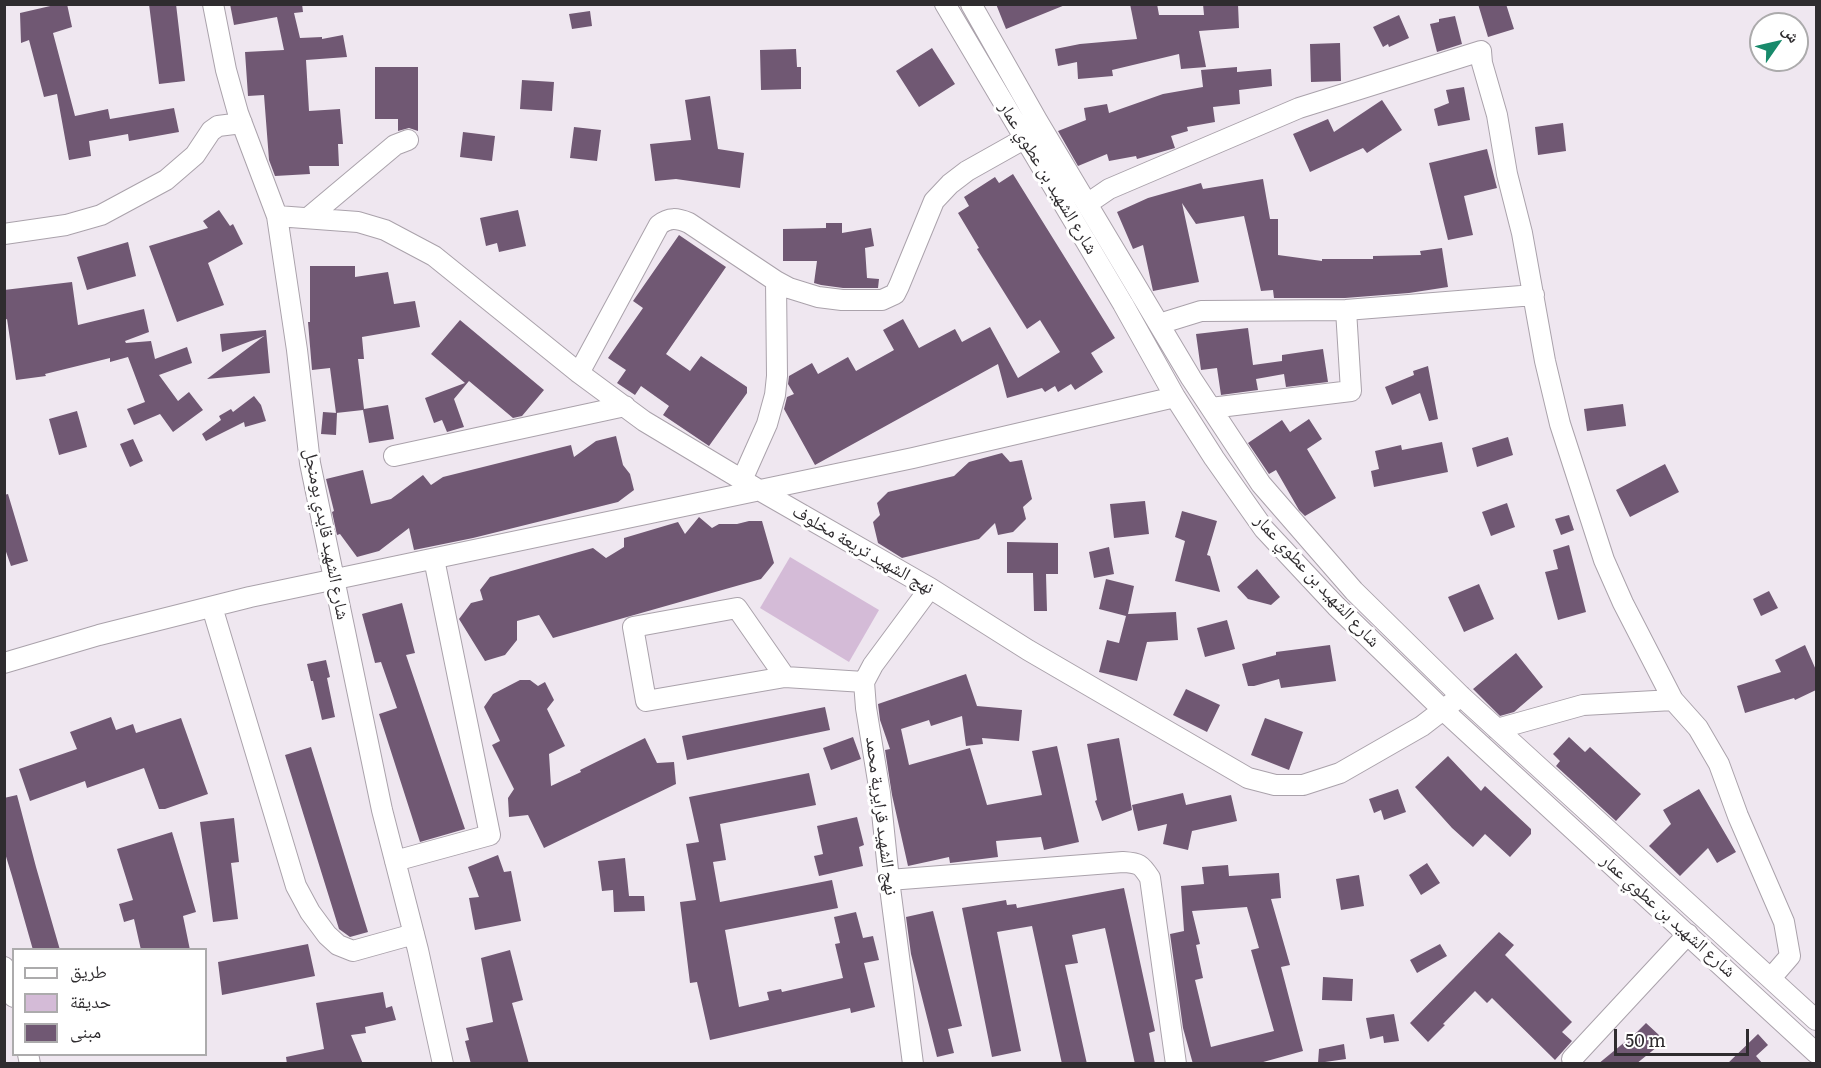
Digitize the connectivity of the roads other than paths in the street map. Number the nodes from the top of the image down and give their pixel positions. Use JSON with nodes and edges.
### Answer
{"nodes":[{"id":1,"x":213,"y":4,"type":"edge"},
{"id":2,"x":945,"y":4,"type":"edge"},
{"id":3,"x":971,"y":4,"type":"edge"},
{"id":4,"x":242,"y":123,"type":"junction"},
{"id":5,"x":1024,"y":139,"type":"junction"},
{"id":6,"x":408,"y":140,"type":"dead end"},
{"id":7,"x":1087,"y":204,"type":"junction"},
{"id":8,"x":276,"y":216,"type":"junction"},
{"id":9,"x":308,"y":218,"type":"junction"},
{"id":10,"x":4,"y":234,"type":"edge"},
{"id":11,"x":776,"y":281,"type":"junction"},
{"id":12,"x":1534,"y":295,"type":"junction"},
{"id":13,"x":1346,"y":310,"type":"junction"},
{"id":14,"x":1159,"y":324,"type":"junction"},
{"id":15,"x":579,"y":373,"type":"junction"},
{"id":16,"x":1175,"y":398,"type":"junction"},
{"id":17,"x":625,"y":406,"type":"junction"},
{"id":18,"x":1211,"y":408,"type":"junction"},
{"id":19,"x":394,"y":456,"type":"dead end"},
{"id":20,"x":742,"y":480,"type":"junction"},
{"id":21,"x":759,"y":490,"type":"junction"},
{"id":22,"x":434,"y":559,"type":"junction"},
{"id":23,"x":334,"y":580,"type":"junction"},
{"id":24,"x":930,"y":588,"type":"junction"},
{"id":25,"x":212,"y":607,"type":"junction"},
{"id":26,"x":4,"y":663,"type":"edge"},
{"id":27,"x":785,"y":677,"type":"junction"},
{"id":28,"x":864,"y":682,"type":"junction"},
{"id":29,"x":1461,"y":696,"type":"junction"},
{"id":30,"x":1673,"y":700,"type":"junction"},
{"id":31,"x":1443,"y":710,"type":"junction"},
{"id":32,"x":1497,"y":729,"type":"junction"},
{"id":33,"x":395,"y":861,"type":"junction"},
{"id":34,"x":889,"y":880,"type":"junction"},
{"id":35,"x":414,"y":934,"type":"junction"},
{"id":36,"x":1688,"y":934,"type":"junction"},
{"id":37,"x":4,"y":967,"type":"edge"},
{"id":38,"x":1771,"y":978,"type":"junction"},
{"id":39,"x":12,"y":991,"type":"edge"},
{"id":40,"x":1816,"y":1020,"type":"edge"},
{"id":41,"x":1816,"y":1053,"type":"edge"},
{"id":42,"x":1572,"y":1059,"type":"dead end"},
{"id":43,"x":443,"y":1064,"type":"edge"},
{"id":44,"x":913,"y":1064,"type":"edge"},
{"id":45,"x":1176,"y":1064,"type":"edge"}],
"edges":[{"from":1,"to":4,"type":"street","name":"شارع الشهيد قايدي بومنجل"},
{"from":2,"to":5,"type":"street","name":"شارع الشهيد بن عطوي عمار"},
{"from":3,"to":7,"type":"street","name":"شارع الشهيد بن عطوي عمار"},
{"from":4,"to":8,"type":"street","name":"شارع الشهيد قايدي بومنجل"},
{"from":4,"to":10,"type":"street"},
{"from":5,"to":11,"type":"street"},
{"from":5,"to":16,"type":"street","name":"شارع الشهيد بن عطوي عمار"},
{"from":6,"to":9,"type":"street"},
{"from":7,"to":12,"type":"street"},
{"from":7,"to":14,"type":"street","name":"شارع الشهيد بن عطوي عمار"},
{"from":8,"to":9,"type":"street","name":"نهج الشهيد تريعة مخلوف"},
{"from":8,"to":23,"type":"street","name":"شارع الشهيد قايدي بومنجل"},
{"from":9,"to":15,"type":"street","name":"نهج الشهيد تريعة مخلوف"},
{"from":11,"to":15,"type":"street"},
{"from":11,"to":20,"type":"street"},
{"from":12,"to":13,"type":"street"},
{"from":12,"to":30,"type":"street"},
{"from":13,"to":14,"type":"street"},
{"from":13,"to":18,"type":"street"},
{"from":14,"to":18,"type":"street","name":"شارع الشهيد بن عطوي عمار"},
{"from":15,"to":17,"type":"street","name":"نهج الشهيد تريعة مخلوف"},
{"from":16,"to":21,"type":"street"},
{"from":16,"to":31,"type":"street","name":"شارع الشهيد بن عطوي عمار"},
{"from":17,"to":19,"type":"street"},
{"from":17,"to":20,"type":"street","name":"نهج الشهيد تريعة مخلوف"},
{"from":18,"to":29,"type":"street","name":"شارع الشهيد بن عطوي عمار"},
{"from":20,"to":21,"type":"street","name":"نهج الشهيد تريعة مخلوف"},
{"from":21,"to":22,"type":"street"},
{"from":21,"to":24,"type":"street","name":"نهج الشهيد تريعة مخلوف"},
{"from":22,"to":23,"type":"street"},
{"from":22,"to":33,"type":"street"},
{"from":23,"to":25,"type":"street"},
{"from":23,"to":33,"type":"street","name":"شارع الشهيد قايدي بومنجل"},
{"from":24,"to":28,"type":"street"},
{"from":24,"to":31,"type":"street","name":"نهج الشهيد تريعة مخلوف"},
{"from":25,"to":26,"type":"street"},
{"from":25,"to":35,"type":"street"},
{"from":27,"to":27,"type":"street"},
{"from":27,"to":28,"type":"street"},
{"from":28,"to":34,"type":"street","name":"نهج الشهيد قرايرية محمد"},
{"from":29,"to":31,"type":"street","name":"نهج الشهيد تريعة مخلوف"},
{"from":29,"to":32,"type":"street","name":"شارع الشهيد بن عطوي عمار"},
{"from":30,"to":32,"type":"street"},
{"from":30,"to":38,"type":"street"},
{"from":31,"to":36,"type":"street","name":"شارع الشهيد بن عطوي عمار"},
{"from":32,"to":38,"type":"street","name":"شارع الشهيد بن عطوي عمار"},
{"from":33,"to":35,"type":"street","name":"شارع الشهيد قايدي بومنجل"},
{"from":34,"to":44,"type":"street","name":"نهج الشهيد قرايرية محمد"},
{"from":34,"to":45,"type":"street"},
{"from":35,"to":43,"type":"street","name":"شارع الشهيد قايدي بومنجل"},
{"from":36,"to":41,"type":"street","name":"شارع الشهيد بن عطوي عمار"},
{"from":36,"to":42,"type":"street"},
{"from":37,"to":39,"type":"street"},
{"from":38,"to":40,"type":"street","name":"شارع الشهيد بن عطوي عمار"}]}
